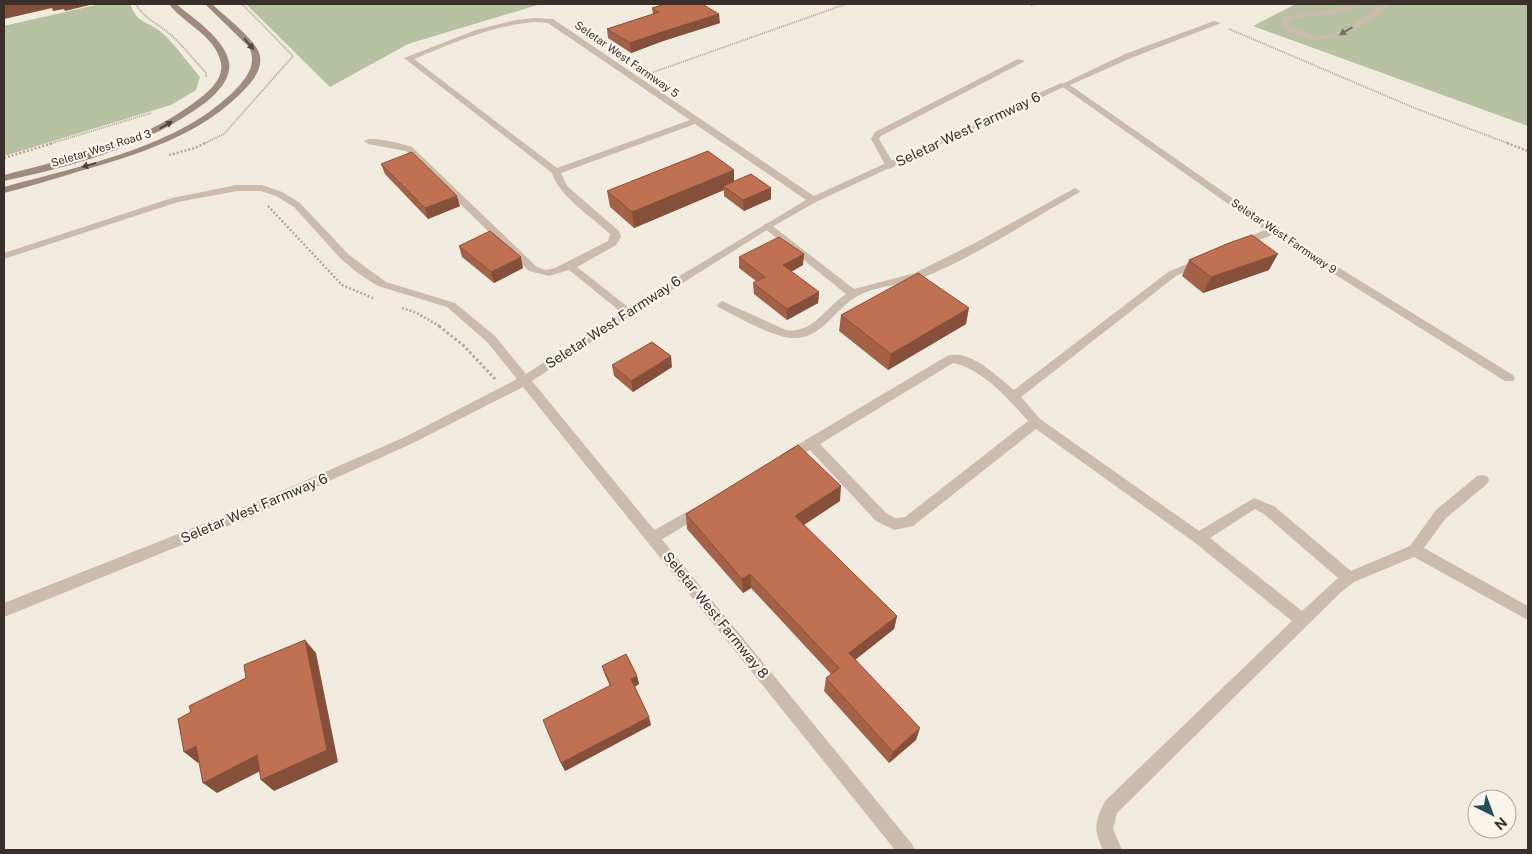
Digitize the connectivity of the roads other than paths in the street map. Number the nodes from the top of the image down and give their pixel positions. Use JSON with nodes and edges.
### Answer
{"nodes":[{"id":1,"x":172,"y":4,"type":"edge"},
{"id":2,"x":1355,"y":4,"type":"edge"},
{"id":3,"x":1387,"y":4,"type":"edge"},
{"id":4,"x":211,"y":7,"type":"edge"},
{"id":5,"x":1217,"y":23,"type":"road end"},
{"id":6,"x":1021,"y":61,"type":"dead end"},
{"id":7,"x":1064,"y":85,"type":"junction"},
{"id":8,"x":695,"y":121,"type":"junction"},
{"id":9,"x":368,"y":141,"type":"dead end"},
{"id":10,"x":890,"y":166,"type":"junction"},
{"id":11,"x":556,"y":172,"type":"junction"},
{"id":12,"x":4,"y":178,"type":"edge"},
{"id":13,"x":4,"y":190,"type":"edge"},
{"id":14,"x":1075,"y":191,"type":"dead end"},
{"id":15,"x":813,"y":200,"type":"junction"},
{"id":16,"x":767,"y":226,"type":"junction"},
{"id":17,"x":1272,"y":230,"type":"junction"},
{"id":18,"x":1226,"y":250,"type":"edge"},
{"id":19,"x":4,"y":256,"type":"edge"},
{"id":20,"x":1208,"y":258,"type":"edge"},
{"id":21,"x":569,"y":266,"type":"junction"},
{"id":22,"x":853,"y":294,"type":"junction"},
{"id":23,"x":722,"y":305,"type":"dead end"},
{"id":24,"x":628,"y":312,"type":"junction"},
{"id":25,"x":1509,"y":378,"type":"dead end"},
{"id":26,"x":524,"y":380,"type":"junction"},
{"id":27,"x":1014,"y":396,"type":"junction"},
{"id":28,"x":1036,"y":422,"type":"junction"},
{"id":29,"x":811,"y":443,"type":"junction"},
{"id":30,"x":778,"y":463,"type":"edge"},
{"id":31,"x":1482,"y":480,"type":"dead end"},
{"id":32,"x":712,"y":502,"type":"edge"},
{"id":33,"x":654,"y":537,"type":"junction"},
{"id":34,"x":1199,"y":538,"type":"junction"},
{"id":35,"x":1416,"y":550,"type":"junction"},
{"id":36,"x":1349,"y":578,"type":"junction"},
{"id":37,"x":4,"y":610,"type":"edge"},
{"id":38,"x":1528,"y":613,"type":"edge"},
{"id":39,"x":1302,"y":620,"type":"junction"},
{"id":40,"x":906,"y":850,"type":"edge"},
{"id":41,"x":1113,"y":850,"type":"edge"}],
"edges":[{"from":12,"to":1,"type":"main road","name":"Seletar West Road 3","one_way":true},
{"from":3,"to":2,"type":"street","one_way":true},
{"from":4,"to":13,"type":"main road","name":"Seletar West Road 3","one_way":true},
{"from":5,"to":7,"type":"street","name":"Seletar West Farmway 6"},
{"from":6,"to":10,"type":"street"},
{"from":7,"to":10,"type":"street","name":"Seletar West Farmway 6"},
{"from":7,"to":17,"type":"street","name":"Seletar West Farmway 9"},
{"from":8,"to":11,"type":"street"},
{"from":8,"to":11,"type":"street","name":"Seletar West Farmway 5"},
{"from":8,"to":15,"type":"street","name":"Seletar West Farmway 5"},
{"from":9,"to":21,"type":"street"},
{"from":10,"to":15,"type":"street","name":"Seletar West Farmway 6"},
{"from":11,"to":21,"type":"street"},
{"from":14,"to":22,"type":"street"},
{"from":15,"to":16,"type":"street","name":"Seletar West Farmway 6"},
{"from":16,"to":22,"type":"street"},
{"from":16,"to":24,"type":"street","name":"Seletar West Farmway 6"},
{"from":17,"to":18,"type":"street"},
{"from":17,"to":25,"type":"street","name":"Seletar West Farmway 9"},
{"from":19,"to":26,"type":"street","name":"Seletar West Farmway 8"},
{"from":20,"to":27,"type":"street"},
{"from":21,"to":24,"type":"street"},
{"from":22,"to":23,"type":"street"},
{"from":24,"to":26,"type":"street","name":"Seletar West Farmway 6"},
{"from":26,"to":33,"type":"street","name":"Seletar West Farmway 8"},
{"from":26,"to":37,"type":"street","name":"Seletar West Farmway 6"},
{"from":27,"to":28,"type":"street"},
{"from":27,"to":29,"type":"street"},
{"from":28,"to":29,"type":"street"},
{"from":28,"to":34,"type":"street"},
{"from":29,"to":30,"type":"street"},
{"from":31,"to":35,"type":"street"},
{"from":32,"to":33,"type":"street"},
{"from":33,"to":40,"type":"street","name":"Seletar West Farmway 8"},
{"from":34,"to":36,"type":"street"},
{"from":34,"to":39,"type":"street"},
{"from":35,"to":36,"type":"street"},
{"from":35,"to":38,"type":"street"},
{"from":36,"to":39,"type":"street"},
{"from":39,"to":41,"type":"street"}]}
